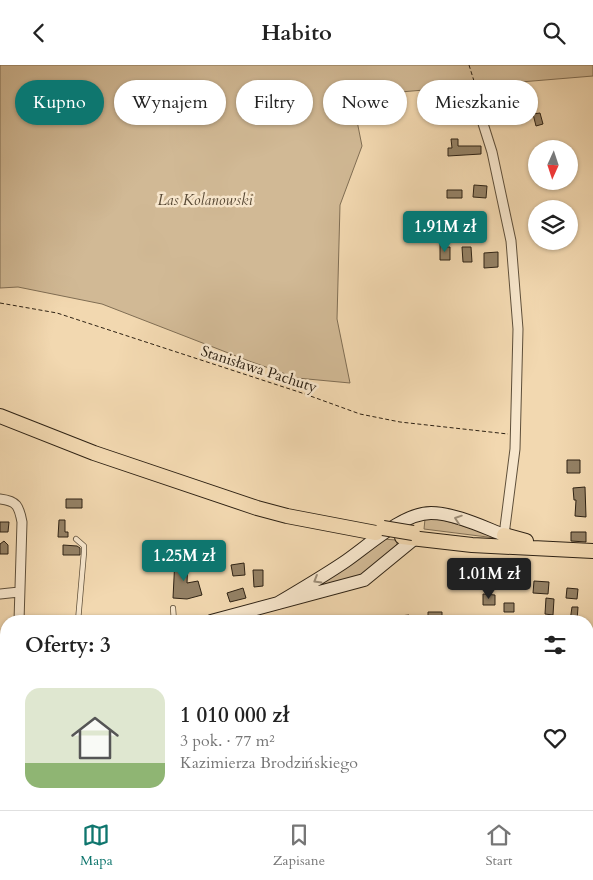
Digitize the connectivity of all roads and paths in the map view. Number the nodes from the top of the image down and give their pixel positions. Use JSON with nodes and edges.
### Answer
{"nodes":[{"id":1,"x":469,"y":65,"type":"edge"},
{"id":2,"x":474,"y":80,"type":"edge"},
{"id":3,"x":483,"y":125,"type":"edge"},
{"id":4,"x":0,"y":303,"type":"edge"},
{"id":5,"x":0,"y":416,"type":"edge"},
{"id":6,"x":516,"y":435,"type":"junction"},
{"id":7,"x":0,"y":499,"type":"edge"},
{"id":8,"x":410,"y":536,"type":"junction"},
{"id":9,"x":76,"y":539,"type":"dead end"},
{"id":10,"x":505,"y":540,"type":"junction"},
{"id":11,"x":589,"y":551,"type":"edge"},
{"id":12,"x":19,"y":592,"type":"junction"},
{"id":13,"x":0,"y":594,"type":"edge"},
{"id":14,"x":278,"y":603,"type":"junction"},
{"id":15,"x":173,"y":608,"type":"dead end"},
{"id":16,"x":20,"y":615,"type":"edge"},
{"id":17,"x":79,"y":615,"type":"edge"},
{"id":18,"x":174,"y":615,"type":"edge"},
{"id":19,"x":233,"y":615,"type":"edge"}],
"edges":[{"from":1,"to":2,"type":"path"},
{"from":3,"to":6,"type":"street"},
{"from":4,"to":6,"type":"path","name":"Stanisława Pachuty"},
{"from":5,"to":8,"type":"main road","bridge":true},
{"from":6,"to":10,"type":"street"},
{"from":7,"to":12,"type":"street"},
{"from":8,"to":10,"type":"main road"},
{"from":8,"to":14,"type":"main road"},
{"from":9,"to":17,"type":"lane"},
{"from":10,"to":11,"type":"main road"},
{"from":10,"to":14,"type":"main road","one_way":true},
{"from":12,"to":13,"type":"street"},
{"from":12,"to":16,"type":"street"},
{"from":14,"to":19,"type":"main road"},
{"from":15,"to":18,"type":"lane"}]}
